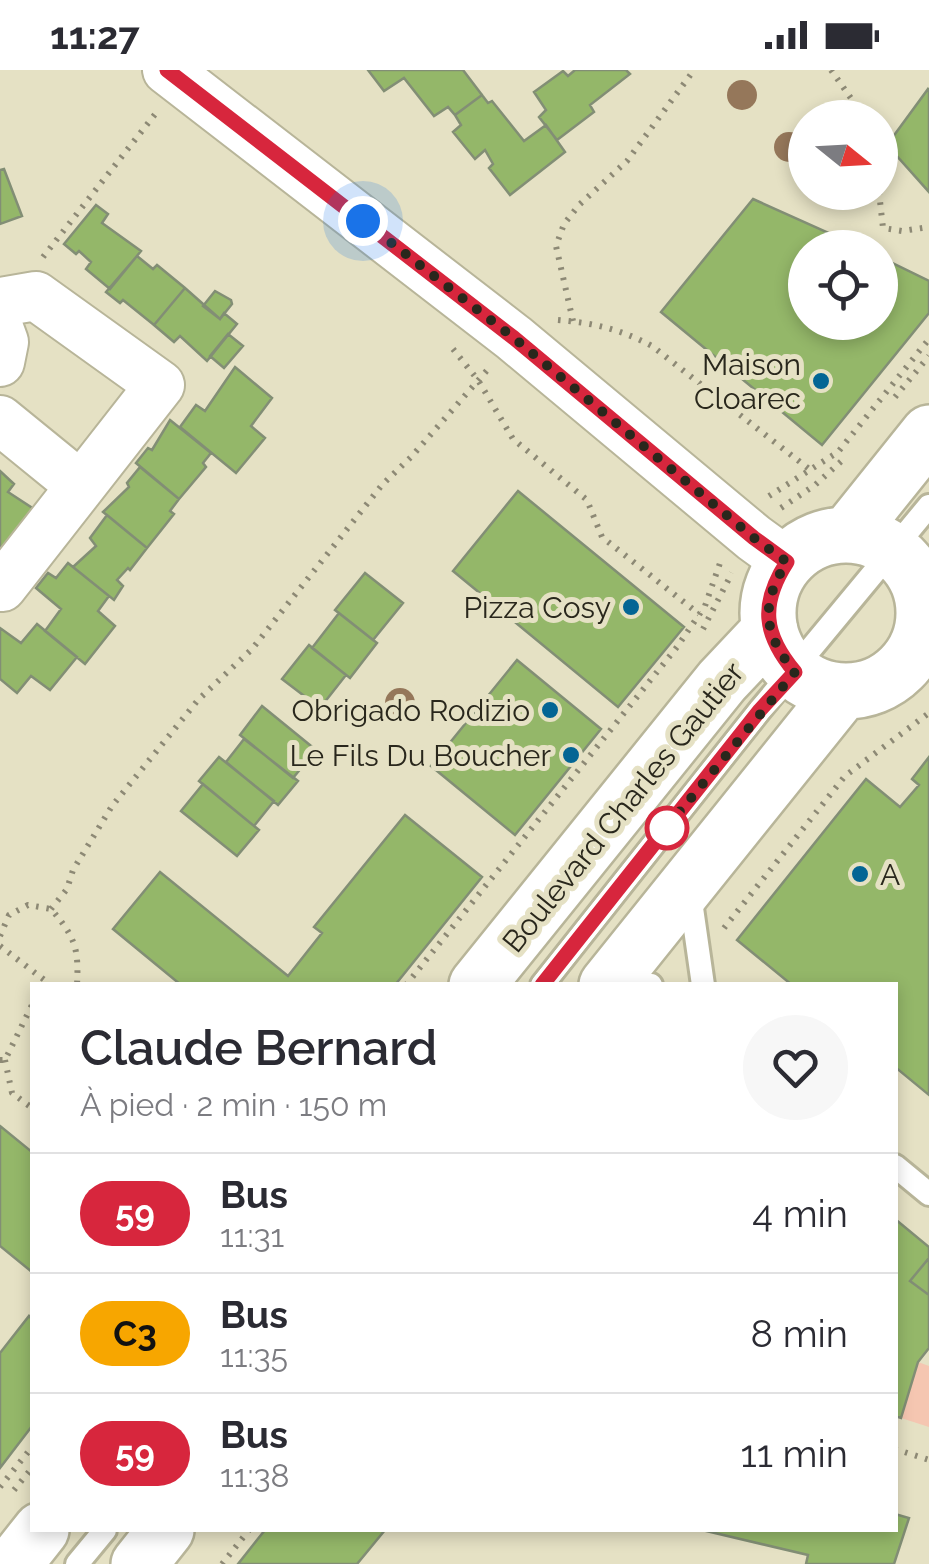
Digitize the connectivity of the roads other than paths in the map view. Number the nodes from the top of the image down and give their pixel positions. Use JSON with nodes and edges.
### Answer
{"nodes":[{"id":1,"x":167,"y":89,"type":"edge"},
{"id":2,"x":18,"y":299,"type":"edge"},
{"id":3,"x":0,"y":330,"type":"edge"},
{"id":4,"x":0,"y":362,"type":"edge"},
{"id":5,"x":0,"y":420,"type":"edge"},
{"id":6,"x":929,"y":433,"type":"edge"},
{"id":7,"x":81,"y":486,"type":"junction"},
{"id":8,"x":929,"y":506,"type":"edge"},
{"id":9,"x":787,"y":562,"type":"junction"},
{"id":10,"x":898,"y":565,"type":"edge"},
{"id":11,"x":2,"y":587,"type":"edge"},
{"id":12,"x":803,"y":665,"type":"junction"},
{"id":13,"x":689,"y":884,"type":"junction"},
{"id":14,"x":480,"y":982,"type":"edge"},
{"id":15,"x":544,"y":982,"type":"edge"},
{"id":16,"x":623,"y":982,"type":"edge"},
{"id":17,"x":702,"y":982,"type":"edge"},
{"id":18,"x":898,"y":1168,"type":"edge"},
{"id":19,"x":929,"y":1194,"type":"edge"},
{"id":20,"x":39,"y":1532,"type":"edge"},
{"id":21,"x":103,"y":1532,"type":"edge"},
{"id":22,"x":164,"y":1532,"type":"edge"},
{"id":23,"x":14,"y":1564,"type":"edge"},
{"id":24,"x":77,"y":1564,"type":"edge"},
{"id":25,"x":139,"y":1564,"type":"edge"}],
"edges":[{"from":1,"to":9,"type":"street"},
{"from":2,"to":7,"type":"street"},
{"from":3,"to":4,"type":"street"},
{"from":5,"to":7,"type":"street"},
{"from":6,"to":10,"type":"main road","name":"Boulevard Charles Gautier"},
{"from":7,"to":11,"type":"street"},
{"from":8,"to":10,"type":"lane","name":"Boulevard Charles Gautier"},
{"from":9,"to":10,"type":"main road"},
{"from":9,"to":12,"type":"main road"},
{"from":10,"to":12,"type":"lane","name":"Boulevard Charles Gautier"},
{"from":10,"to":12,"type":"main road"},
{"from":12,"to":13,"type":"main road","name":"Boulevard Charles Gautier"},
{"from":12,"to":14,"type":"main road","name":"Boulevard Charles Gautier"},
{"from":12,"to":15,"type":"lane","name":"Boulevard Charles Gautier"},
{"from":13,"to":16,"type":"main road","name":"Boulevard Charles Gautier"},
{"from":13,"to":17,"type":"lane"},
{"from":18,"to":19,"type":"lane"},
{"from":20,"to":23,"type":"main road"},
{"from":21,"to":24,"type":"lane"},
{"from":22,"to":25,"type":"main road"}]}
